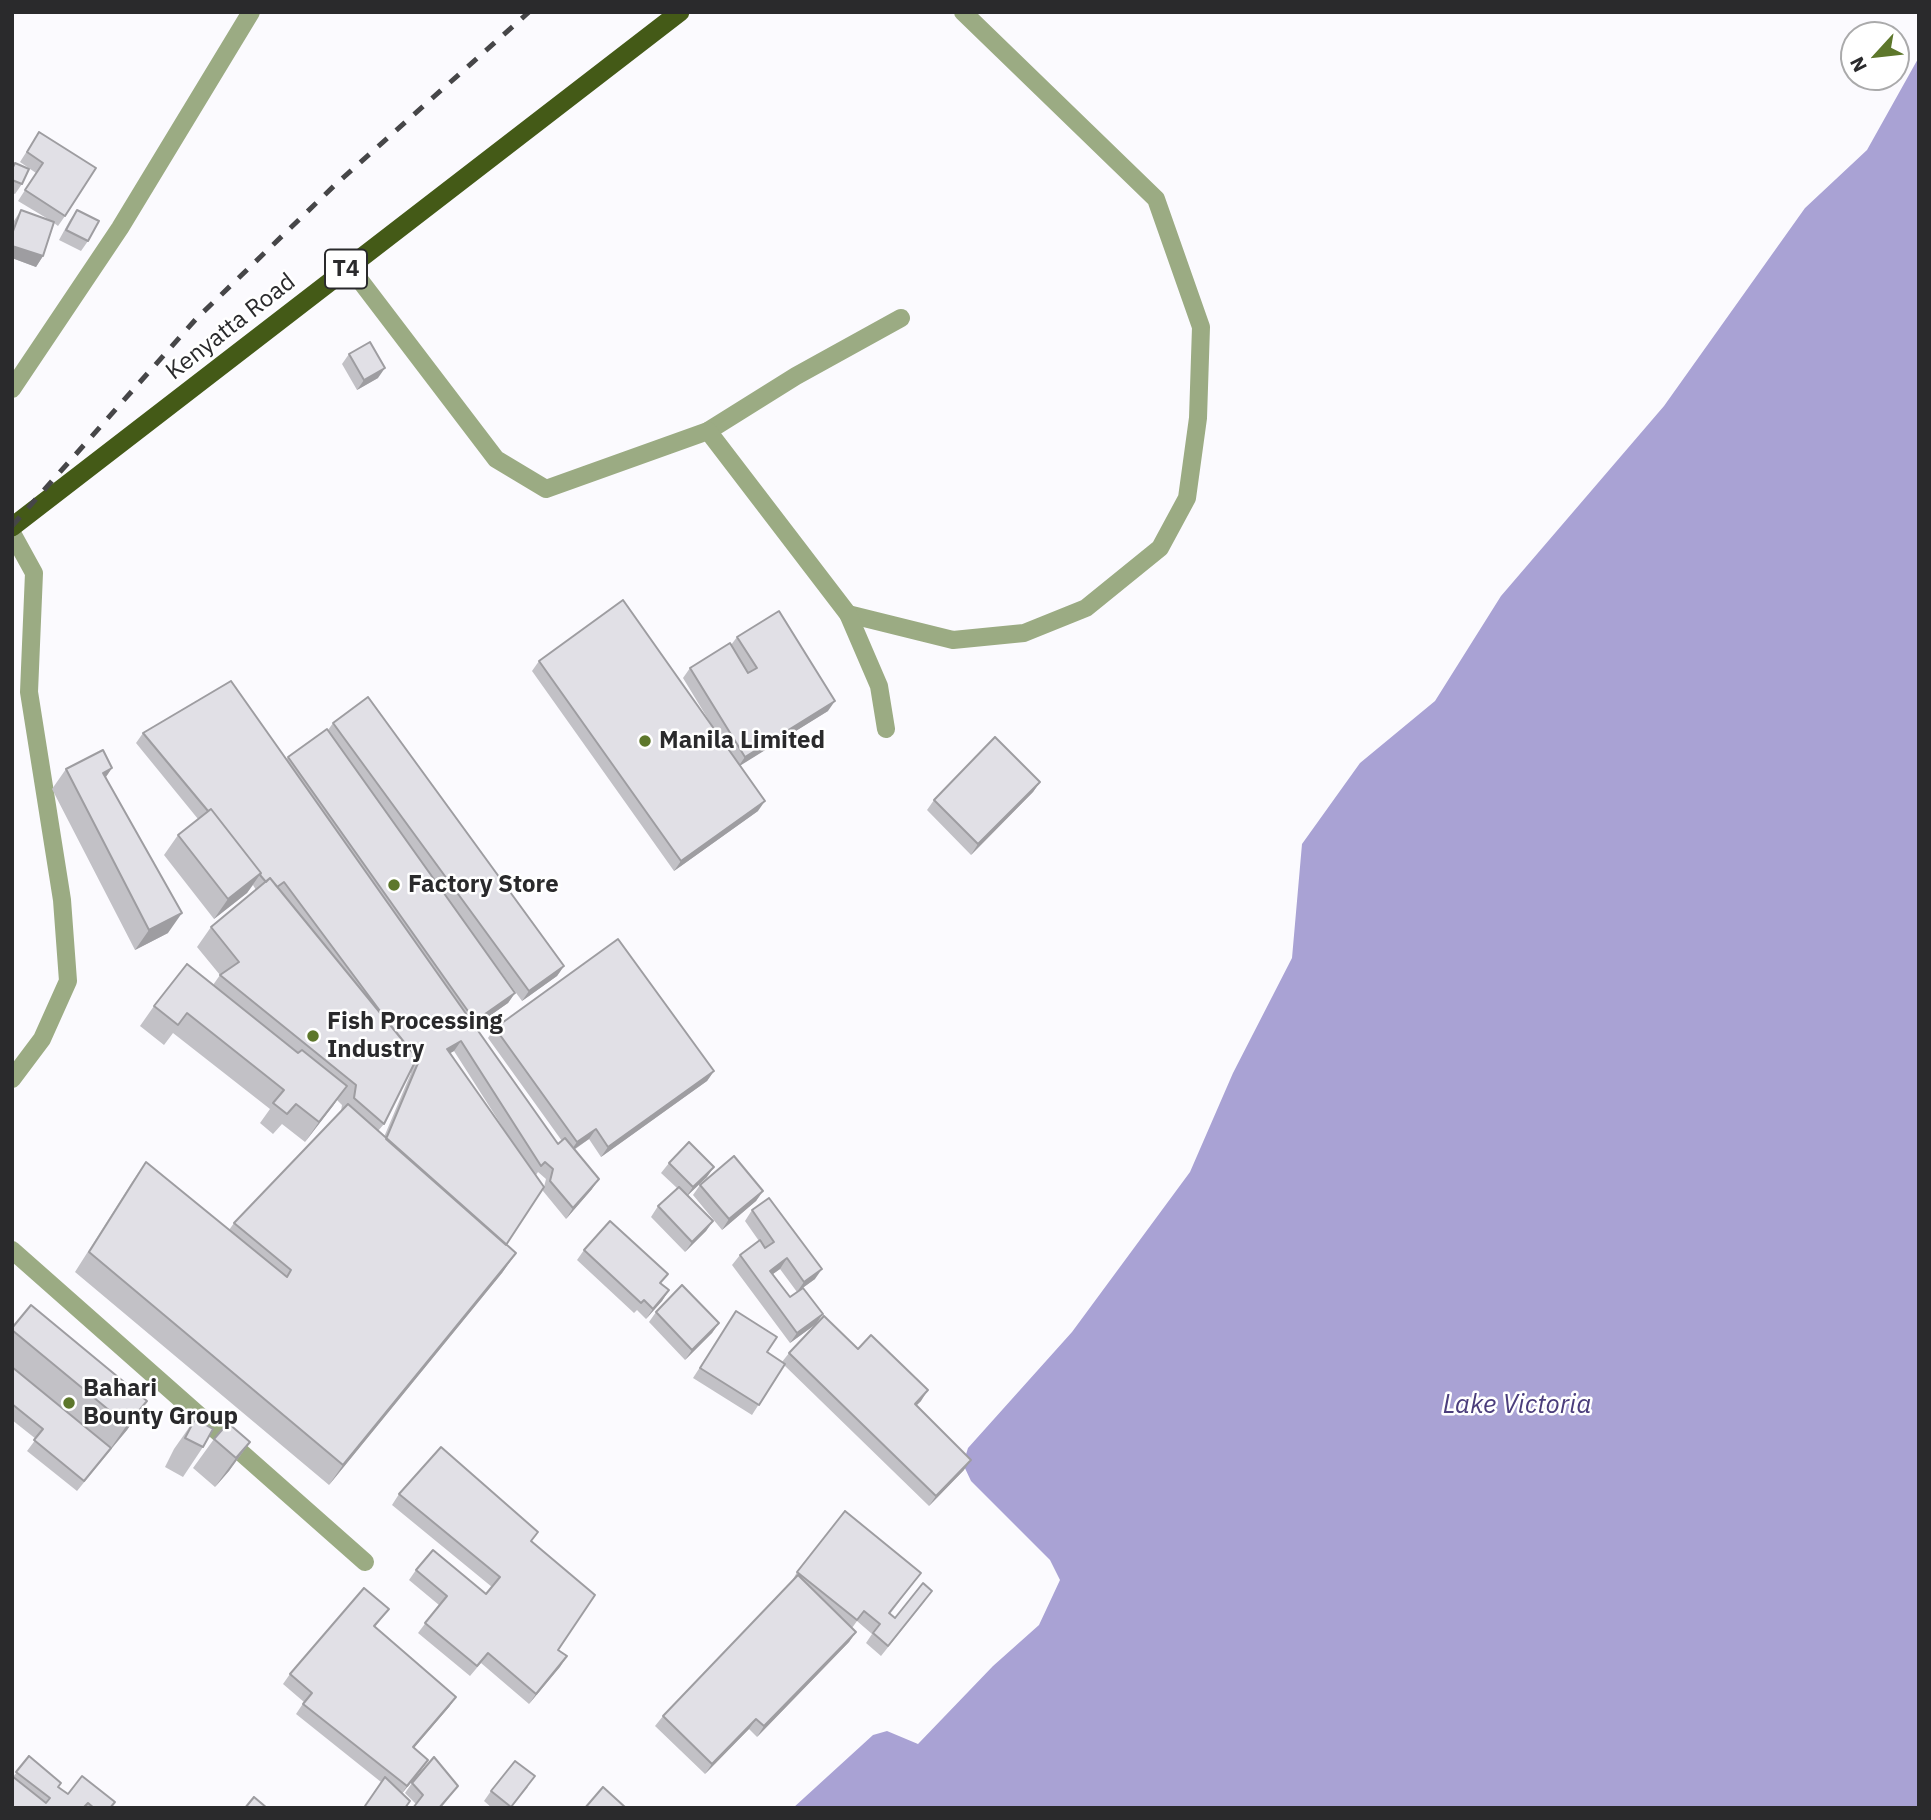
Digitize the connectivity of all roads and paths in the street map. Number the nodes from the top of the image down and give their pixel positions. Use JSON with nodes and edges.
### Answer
{"nodes":[{"id":1,"x":251,"y":12,"type":"edge"},
{"id":2,"x":680,"y":12,"type":"edge"},
{"id":3,"x":963,"y":12,"type":"edge"},
{"id":4,"x":349,"y":266,"type":"junction"},
{"id":5,"x":901,"y":318,"type":"dead end"},
{"id":6,"x":12,"y":389,"type":"edge"},
{"id":7,"x":708,"y":431,"type":"junction"},
{"id":8,"x":12,"y":527,"type":"edge"},
{"id":9,"x":12,"y":533,"type":"edge"},
{"id":10,"x":848,"y":614,"type":"junction"},
{"id":11,"x":886,"y":729,"type":"dead end"},
{"id":12,"x":12,"y":1079,"type":"edge"},
{"id":13,"x":12,"y":1251,"type":"edge"},
{"id":14,"x":365,"y":1562,"type":"dead end"}],
"edges":[{"from":1,"to":6,"type":"street"},
{"from":2,"to":4,"type":"highway","name":"Kenyatta Road","number":"T4"},
{"from":3,"to":10,"type":"street"},
{"from":4,"to":7,"type":"street"},
{"from":4,"to":8,"type":"highway","name":"Kenyatta Road","number":"T4"},
{"from":5,"to":7,"type":"street"},
{"from":7,"to":10,"type":"street"},
{"from":9,"to":12,"type":"street"},
{"from":10,"to":11,"type":"street"},
{"from":13,"to":14,"type":"street"}]}
